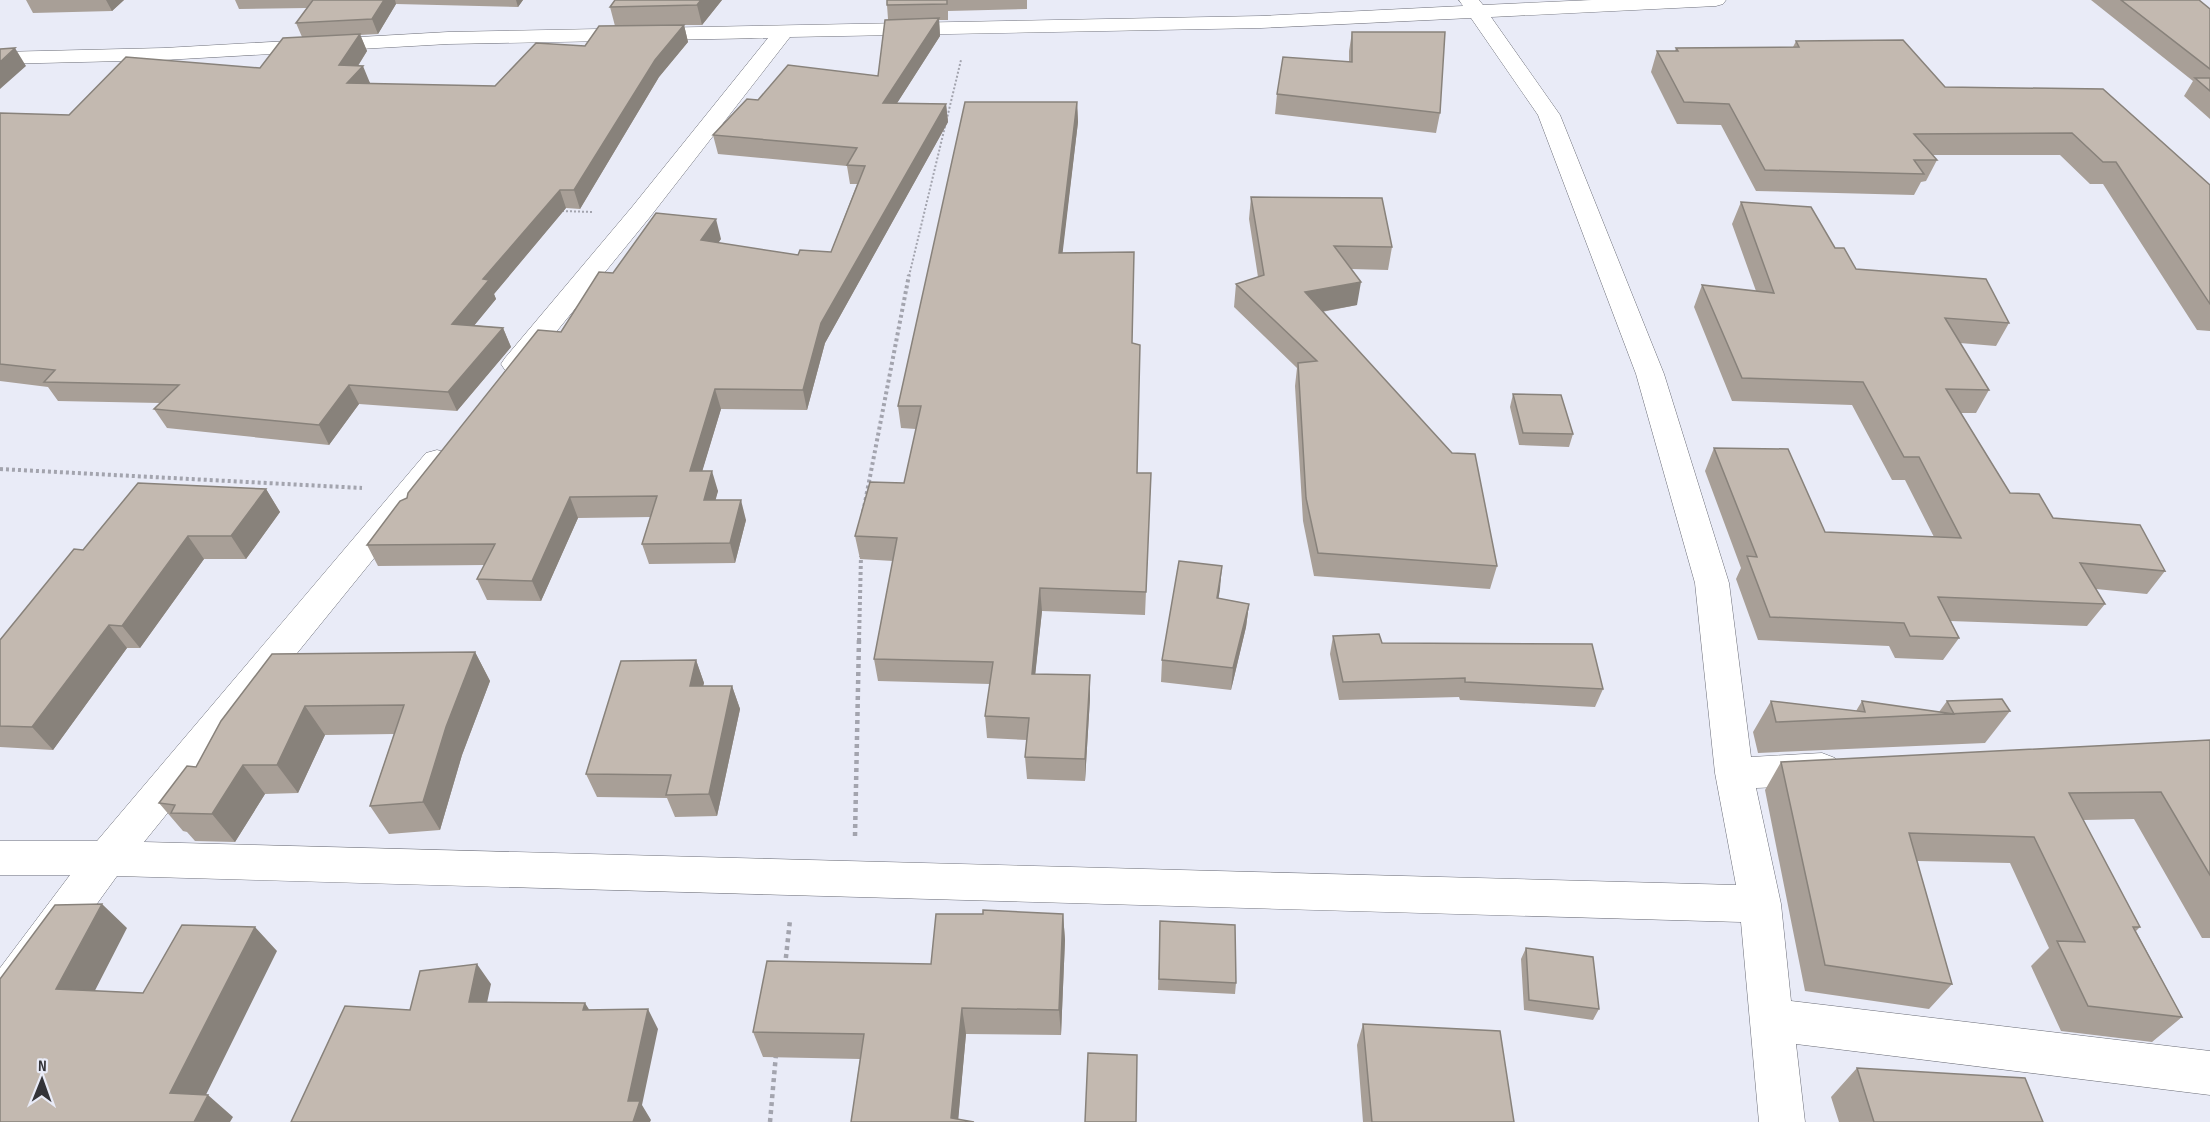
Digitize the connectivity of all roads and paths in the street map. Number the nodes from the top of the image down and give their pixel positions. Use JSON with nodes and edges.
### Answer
{"nodes":[{"id":1,"x":1716,"y":0,"type":"edge"},
{"id":2,"x":1474,"y":6,"type":"edge"},
{"id":3,"x":968,"y":30,"type":"junction"},
{"id":4,"x":777,"y":41,"type":"junction"},
{"id":5,"x":0,"y":58,"type":"edge"},
{"id":6,"x":558,"y":211,"type":"edge"},
{"id":7,"x":641,"y":212,"type":"junction"},
{"id":8,"x":500,"y":383,"type":"edge"},
{"id":9,"x":456,"y":436,"type":"edge"},
{"id":10,"x":0,"y":470,"type":"edge"},
{"id":11,"x":411,"y":490,"type":"junction"},
{"id":12,"x":862,"y":519,"type":"edge"},
{"id":13,"x":861,"y":554,"type":"edge"},
{"id":14,"x":1853,"y":767,"type":"edge"},
{"id":15,"x":1734,"y":773,"type":"junction"},
{"id":16,"x":0,"y":858,"type":"edge"},
{"id":17,"x":107,"y":858,"type":"junction"},
{"id":18,"x":794,"y":878,"type":"junction"},
{"id":19,"x":854,"y":879,"type":"junction"},
{"id":20,"x":1760,"y":904,"type":"junction"},
{"id":21,"x":785,"y":971,"type":"edge"},
{"id":22,"x":0,"y":1003,"type":"edge"},
{"id":23,"x":1772,"y":1020,"type":"junction"},
{"id":24,"x":777,"y":1052,"type":"edge"},
{"id":25,"x":2210,"y":1073,"type":"edge"},
{"id":26,"x":770,"y":1122,"type":"edge"},
{"id":27,"x":1782,"y":1122,"type":"edge"}],
"edges":[{"from":1,"to":2,"type":"street"},
{"from":2,"to":3,"type":"street"},
{"from":2,"to":15,"type":"street"},
{"from":3,"to":4,"type":"street"},
{"from":3,"to":12,"type":"path"},
{"from":4,"to":5,"type":"street"},
{"from":4,"to":7,"type":"street"},
{"from":6,"to":7,"type":"path"},
{"from":7,"to":8,"type":"street"},
{"from":9,"to":11,"type":"street"},
{"from":10,"to":11,"type":"path"},
{"from":11,"to":17,"type":"street"},
{"from":13,"to":19,"type":"path"},
{"from":14,"to":15,"type":"street"},
{"from":15,"to":20,"type":"street"},
{"from":16,"to":17,"type":"street"},
{"from":17,"to":18,"type":"street"},
{"from":17,"to":22,"type":"street"},
{"from":18,"to":19,"type":"street"},
{"from":18,"to":21,"type":"path"},
{"from":19,"to":20,"type":"street"},
{"from":20,"to":23,"type":"street"},
{"from":23,"to":25,"type":"street"},
{"from":23,"to":27,"type":"street"},
{"from":24,"to":26,"type":"path"}]}
